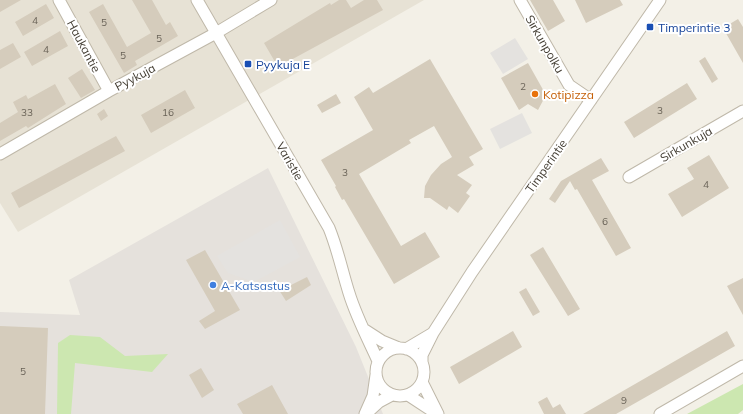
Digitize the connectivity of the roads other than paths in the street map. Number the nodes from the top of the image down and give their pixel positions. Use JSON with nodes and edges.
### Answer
{"nodes":[{"id":1,"x":59,"y":0,"type":"edge"},
{"id":2,"x":197,"y":0,"type":"edge"},
{"id":3,"x":271,"y":0,"type":"edge"},
{"id":4,"x":520,"y":0,"type":"edge"},
{"id":5,"x":660,"y":0,"type":"edge"},
{"id":6,"x":216,"y":33,"type":"junction"},
{"id":7,"x":109,"y":91,"type":"junction"},
{"id":8,"x":591,"y":100,"type":"junction"},
{"id":9,"x":743,"y":110,"type":"edge"},
{"id":10,"x":0,"y":154,"type":"edge"},
{"id":11,"x":629,"y":178,"type":"dead end"},
{"id":12,"x":365,"y":330,"type":"junction"},
{"id":13,"x":433,"y":333,"type":"junction"},
{"id":14,"x":402,"y":348,"type":"junction"},
{"id":15,"x":378,"y":361,"type":"junction"},
{"id":16,"x":422,"y":363,"type":"junction"},
{"id":17,"x":743,"y":366,"type":"edge"},
{"id":18,"x":376,"y":372,"type":"junction"},
{"id":19,"x":422,"y":382,"type":"junction"},
{"id":20,"x":408,"y":394,"type":"junction"},
{"id":21,"x":392,"y":395,"type":"junction"},
{"id":22,"x":366,"y":414,"type":"edge"},
{"id":23,"x":437,"y":414,"type":"edge"},
{"id":24,"x":660,"y":414,"type":"edge"}],
"edges":[{"from":1,"to":7,"type":"street","name":"Haukantie"},
{"from":2,"to":6,"type":"street","name":"Varistie"},
{"from":3,"to":6,"type":"street","name":"Pyykuja"},
{"from":4,"to":8,"type":"street","name":"Sirkunpolku"},
{"from":5,"to":8,"type":"street","name":"Timperintie"},
{"from":6,"to":7,"type":"street","name":"Pyykuja"},
{"from":6,"to":12,"type":"street","name":"Varistie"},
{"from":7,"to":10,"type":"street","name":"Pyykuja"},
{"from":8,"to":13,"type":"street","name":"Timperintie"},
{"from":9,"to":11,"type":"street","name":"Sirkunkuja"},
{"from":12,"to":14,"type":"street","name":"Varistie"},
{"from":12,"to":15,"type":"street","name":"Varistie"},
{"from":13,"to":14,"type":"street","name":"Timperintie"},
{"from":13,"to":16,"type":"street","name":"Timperintie"},
{"from":14,"to":15,"type":"street"},
{"from":14,"to":16,"type":"street"},
{"from":15,"to":18,"type":"street"},
{"from":16,"to":19,"type":"street"},
{"from":17,"to":24,"type":"street"},
{"from":18,"to":21,"type":"street"},
{"from":18,"to":22,"type":"street"},
{"from":19,"to":20,"type":"street"},
{"from":19,"to":23,"type":"street"},
{"from":20,"to":21,"type":"street"},
{"from":20,"to":23,"type":"street"},
{"from":21,"to":22,"type":"street"}]}
